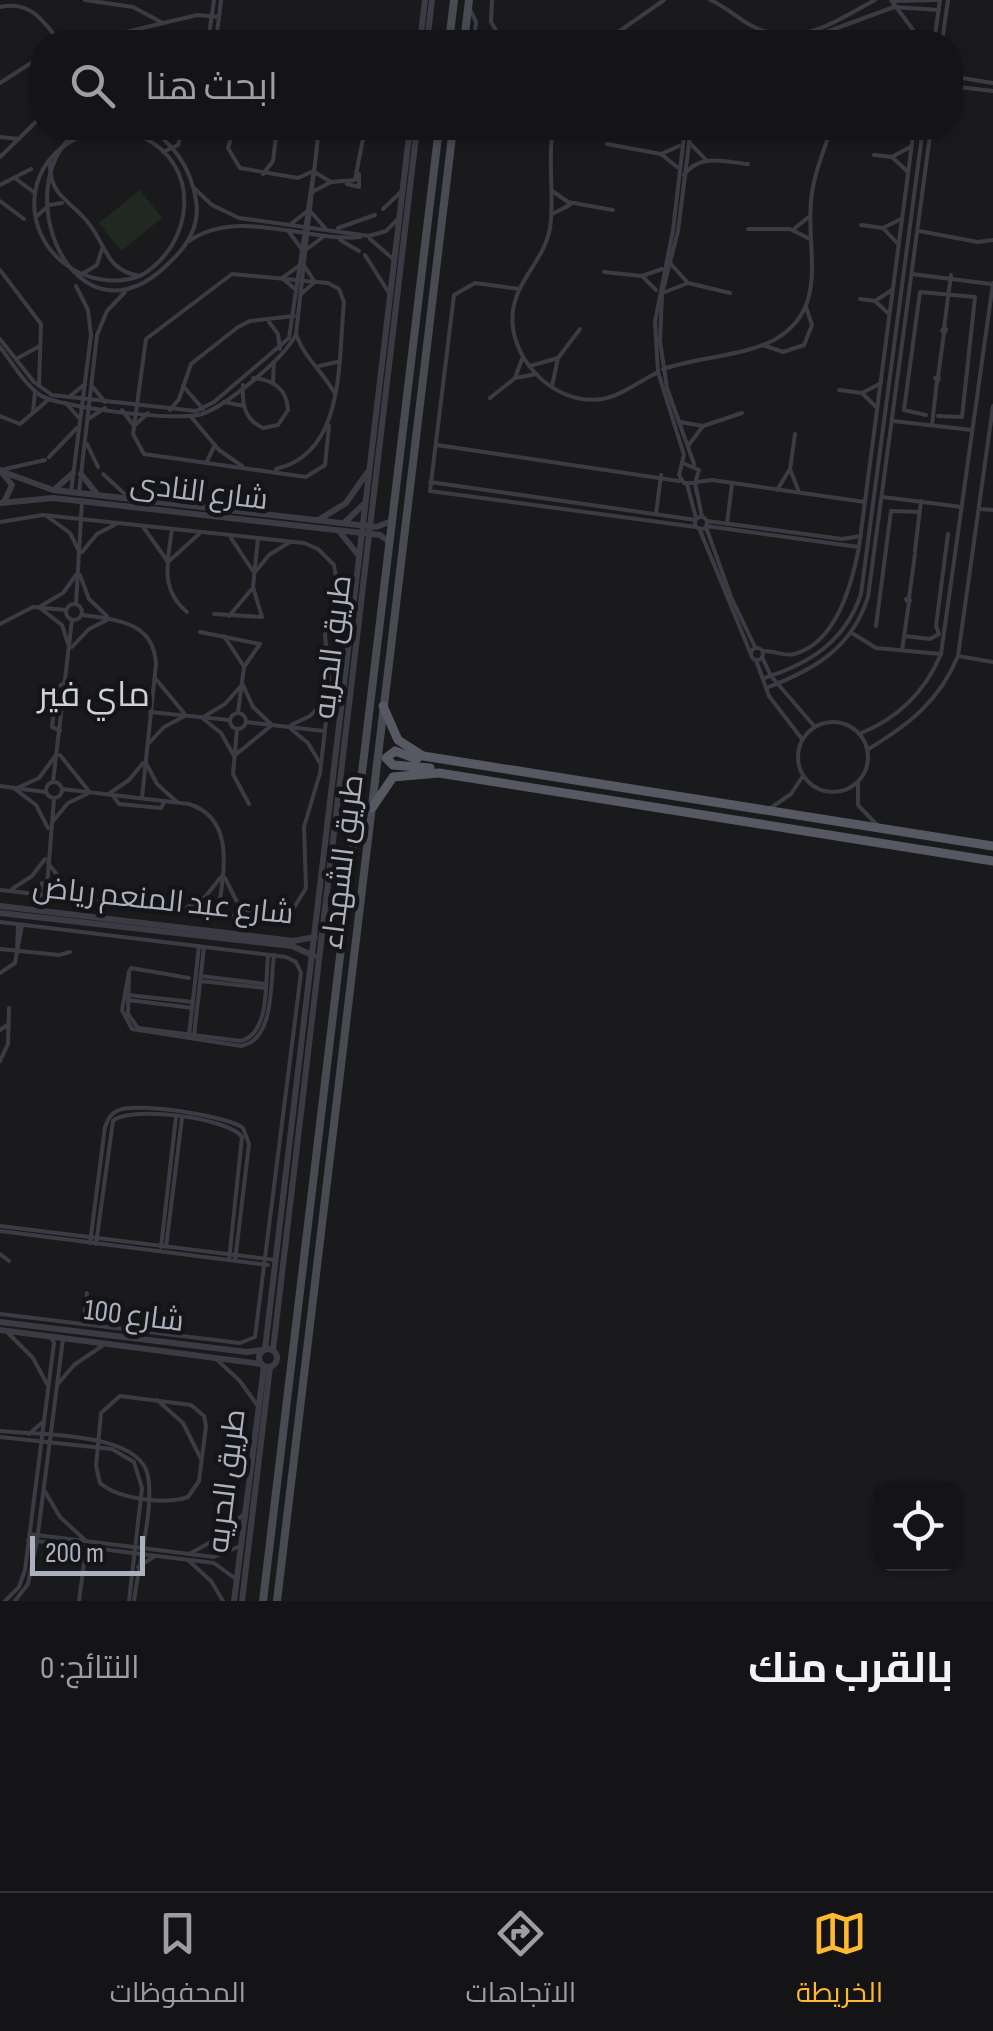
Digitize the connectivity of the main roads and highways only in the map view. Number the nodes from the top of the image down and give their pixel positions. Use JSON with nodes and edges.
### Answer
{"nodes":[{"id":1,"x":454,"y":0,"type":"edge"},
{"id":2,"x":469,"y":3,"type":"edge"},
{"id":3,"x":450,"y":30,"type":"edge"},
{"id":4,"x":466,"y":30,"type":"edge"},
{"id":5,"x":438,"y":140,"type":"edge"},
{"id":6,"x":452,"y":140,"type":"edge"},
{"id":7,"x":433,"y":292,"type":"junction"},
{"id":8,"x":418,"y":307,"type":"junction"},
{"id":9,"x":430,"y":327,"type":"junction"},
{"id":10,"x":413,"y":348,"type":"junction"},
{"id":11,"x":384,"y":706,"type":"junction"},
{"id":12,"x":430,"y":758,"type":"junction"},
{"id":13,"x":438,"y":772,"type":"junction"},
{"id":14,"x":372,"y":808,"type":"junction"},
{"id":15,"x":993,"y":846,"type":"edge"},
{"id":16,"x":993,"y":861,"type":"edge"},
{"id":17,"x":346,"y":1034,"type":"junction"},
{"id":18,"x":330,"y":1046,"type":"junction"},
{"id":19,"x":323,"y":1213,"type":"junction"},
{"id":20,"x":308,"y":1231,"type":"junction"},
{"id":21,"x":266,"y":1580,"type":"junction"},
{"id":22,"x":279,"y":1581,"type":"junction"},
{"id":23,"x":263,"y":1601,"type":"edge"},
{"id":24,"x":277,"y":1601,"type":"edge"}],
"edges":[{"from":1,"to":3,"type":"main road"},
{"from":2,"to":4,"type":"main road"},
{"from":5,"to":8,"type":"main road","name":"طريق الشهداء"},
{"from":6,"to":7,"type":"main road","name":"طريق الشهداء"},
{"from":7,"to":8,"type":"main road"},
{"from":7,"to":9,"type":"main road","name":"طريق الشهداء"},
{"from":8,"to":10,"type":"main road","name":"طريق الشهداء"},
{"from":9,"to":10,"type":"main road"},
{"from":9,"to":11,"type":"main road","name":"طريق الشهداء"},
{"from":10,"to":18,"type":"main road","name":"طريق الشهداء"},
{"from":11,"to":12,"type":"main road"},
{"from":11,"to":14,"type":"main road","name":"طريق الشهداء"},
{"from":12,"to":13,"type":"main road"},
{"from":12,"to":15,"type":"main road"},
{"from":13,"to":14,"type":"main road"},
{"from":13,"to":16,"type":"main road"},
{"from":14,"to":17,"type":"main road","name":"طريق الشهداء"},
{"from":17,"to":18,"type":"main road"},
{"from":17,"to":19,"type":"main road","name":"طريق الشهداء"},
{"from":18,"to":20,"type":"main road","name":"طريق الشهداء"},
{"from":19,"to":20,"type":"main road"},
{"from":19,"to":22,"type":"main road","name":"طريق الشهداء"},
{"from":20,"to":21,"type":"main road","name":"طريق الشهداء"},
{"from":21,"to":22,"type":"main road"},
{"from":21,"to":23,"type":"main road","name":"طريق الشهداء"},
{"from":22,"to":24,"type":"main road","name":"طريق الشهداء"}]}
